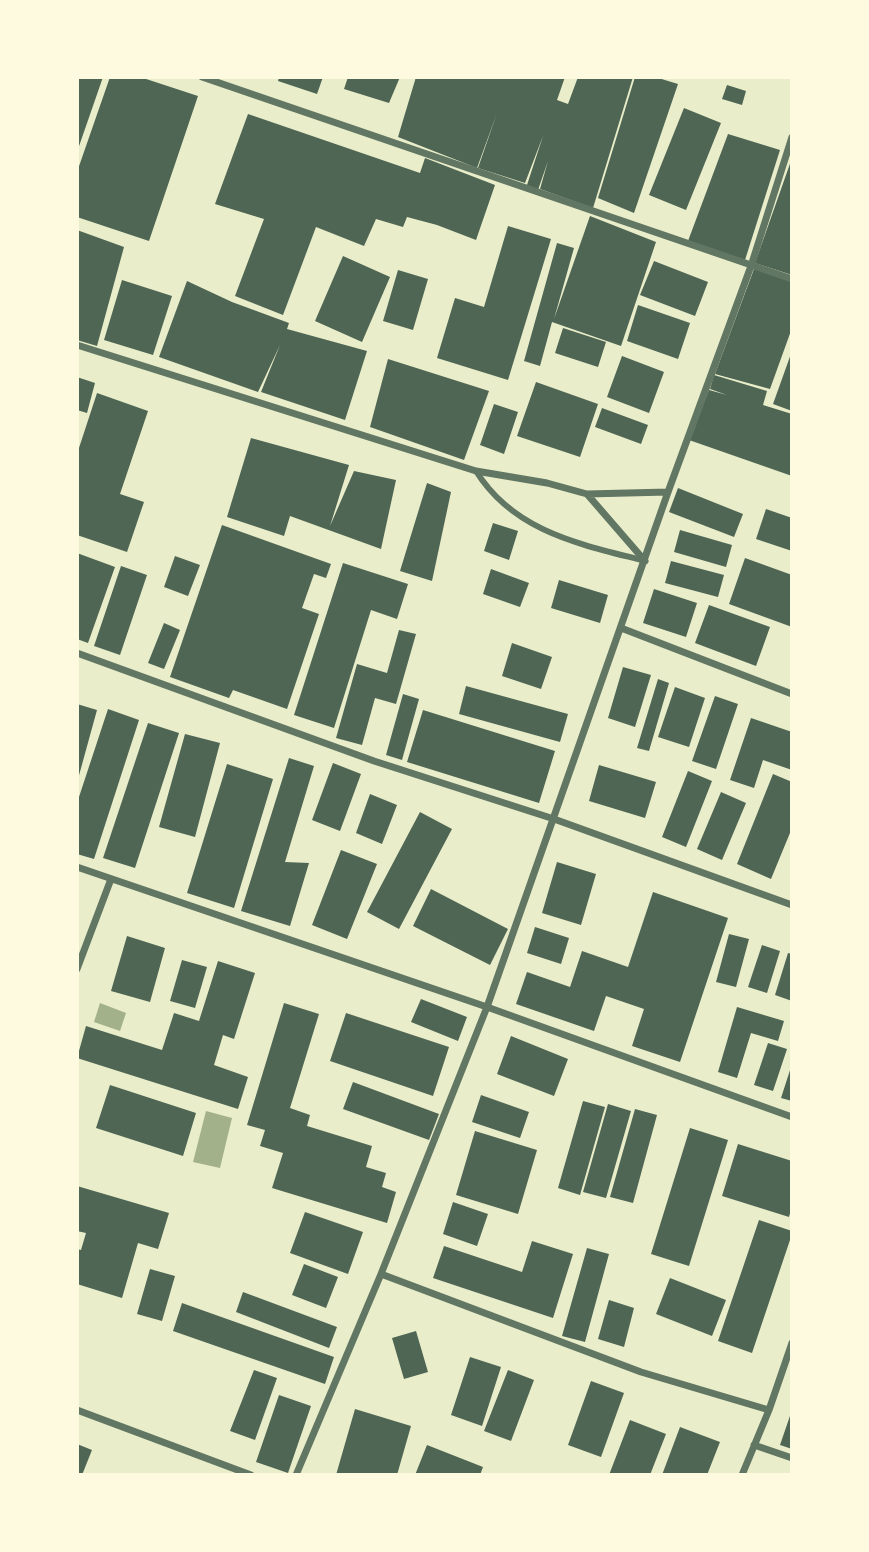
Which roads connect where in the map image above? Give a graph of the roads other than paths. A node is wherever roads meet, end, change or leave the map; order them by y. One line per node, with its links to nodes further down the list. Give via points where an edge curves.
1 (202, 77): 3 (street)
2 (792, 136): 3 (street)
3 (751, 266): 4 (street); 7 (street)
4 (792, 279)
5 (77, 345): 6 (street)
6 (476, 471): 8 (street); 9 (street, via 498,500 530,522 586,545)
7 (668, 492): 8 (street); 9 (street)
8 (587, 494): 9 (street)
9 (645, 561): 10 (street)
10 (621, 628): 12 (street); 13 (street)
11 (77, 653): 13 (street, via 384,765)
12 (792, 694)
13 (554, 819): 16 (street); 18 (street)
14 (77, 867): 15 (street)
15 (111, 879): 17 (street); 18 (street)
16 (792, 905)
17 (77, 969)
18 (487, 1007): 19 (street); 20 (street)
19 (792, 1117)
20 (381, 1274): 23 (street, via 641,1372); 27 (street)
21 (792, 1343): 23 (street)
22 (77, 1410): 26 (street)
23 (769, 1410): 24 (street)
24 (754, 1445): 25 (street); 28 (street)
25 (792, 1458)
26 (251, 1475)
27 (296, 1475)
28 (742, 1475)

